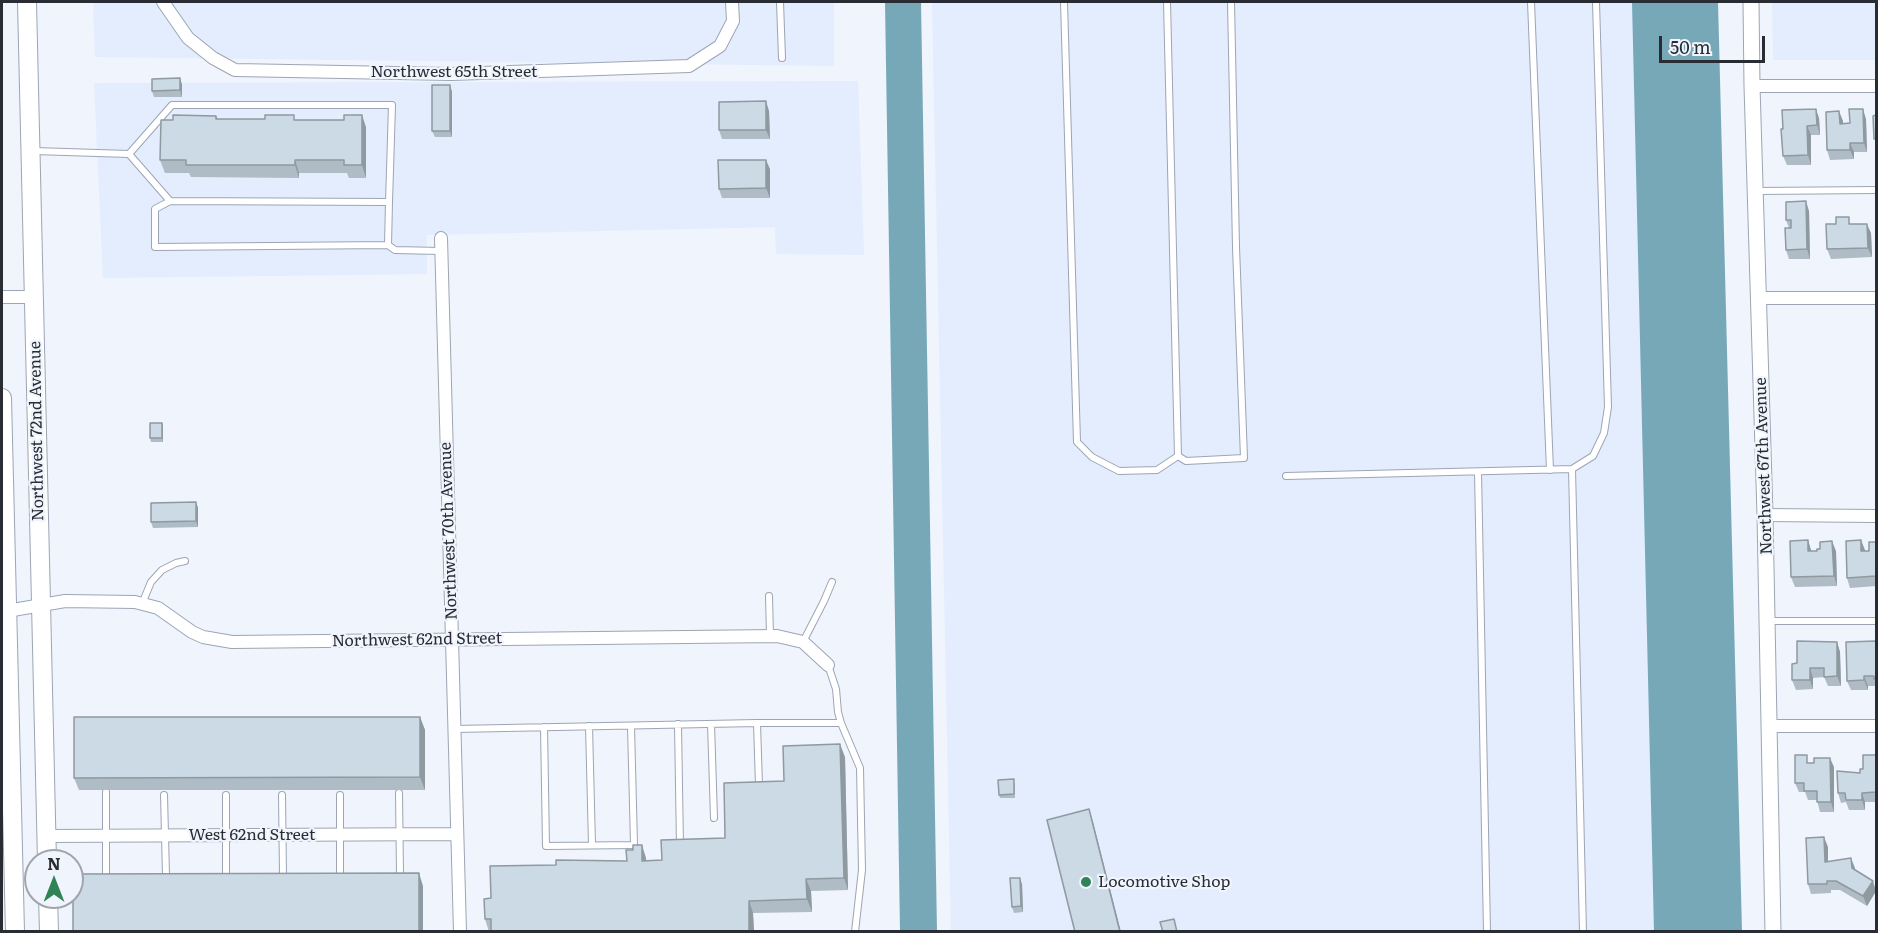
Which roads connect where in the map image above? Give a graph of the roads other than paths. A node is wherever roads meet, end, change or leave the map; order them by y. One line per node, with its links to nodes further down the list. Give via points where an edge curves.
1 (27, 2): 14 (main road, Northwest 72nd Avenue)
2 (163, 2): 3 (street, Northwest 65th Street, via 188,39 236,70 451,74 689,66 720,46 733,21)
3 (732, 2)
4 (780, 2): 11 (lane)
5 (1064, 2): 28 (lane, via 1077,442 1092,458 1119,471 1157,470)
6 (1167, 2): 28 (lane)
7 (1231, 2): 28 (lane, via 1244,458 1186,461)
8 (1531, 2): 30 (lane)
9 (1596, 2): 29 (lane, via 1608,407 1604,433 1593,456)
10 (1751, 2): 12 (street, Northwest 67th Avenue)
11 (782, 58)
12 (1752, 86): 13 (street); 16 (street, Northwest 67th Avenue)
13 (1876, 86)
14 (30, 151): 15 (lane); 24 (main road, Northwest 72nd Avenue)
15 (129, 154): 18 (lane); 19 (lane, via 172,105 392,105)
16 (1755, 190): 17 (lane); 25 (street, Northwest 67th Avenue)
17 (1876, 190)
18 (170, 201): 19 (lane); 21 (lane, via 155,209 155,247)
19 (389, 202): 21 (lane)
20 (441, 238): 22 (street, Northwest 70th Avenue)
21 (388, 245): 22 (lane, via 395,250)
22 (441, 251): 45 (street, Northwest 70th Avenue)
23 (2, 297): 24 (street)
24 (33, 297): 40 (main road, Northwest 72nd Avenue)
25 (1759, 298): 26 (street); 34 (street, Northwest 67th Avenue)
26 (1876, 298)
27 (2, 398): 33 (main road, Northwest 72nd Avenue)
28 (1178, 456)
29 (1572, 469): 30 (lane); 89 (lane)
30 (1550, 470): 31 (lane)
31 (1478, 472): 32 (lane); 88 (lane)
32 (1286, 476)
33 (3, 504): 41 (main road, Northwest 72nd Avenue)
34 (1766, 515): 35 (street); 42 (street, Northwest 67th Avenue)
35 (1876, 516)
36 (185, 561): 39 (lane, via 156,576)
37 (832, 582): 46 (lane)
38 (769, 596): 44 (lane)
39 (142, 604): 40 (street, Northwest 62nd Street, via 65,601); 45 (street, Northwest 62nd Street, via 166,612 203,637 232,642)
40 (41, 606): 41 (street, Northwest 62nd Street); 73 (main road, Northwest 72nd Avenue)
41 (4, 612): 84 (main road, Northwest 72nd Avenue)
42 (1768, 621): 43 (lane); 54 (street, Northwest 67th Avenue)
43 (1876, 621)
44 (770, 636): 45 (street, Northwest 62nd Street); 46 (street, Northwest 62nd Street)
45 (452, 639): 57 (street, Northwest 70th Avenue)
46 (802, 642): 47 (street)
47 (828, 665): 49 (lane)
48 (757, 723): 49 (lane); 51 (lane); 58 (lane)
49 (841, 723): 87 (lane, via 860,768 862,870)
50 (678, 724): 51 (lane); 53 (lane); 76 (lane)
51 (711, 724): 65 (lane)
52 (589, 726): 53 (lane); 56 (lane); 74 (lane)
53 (631, 726): 74 (lane, via 634,845)
54 (1770, 726): 55 (street); 90 (street, Northwest 67th Avenue)
55 (1876, 726)
56 (544, 727): 57 (lane); 74 (lane, via 546,846)
57 (454, 729): 66 (street, Northwest 70th Avenue)
58 (759, 786)
59 (106, 792): 67 (lane)
60 (399, 793): 72 (lane)
61 (164, 795): 68 (lane)
62 (226, 795): 69 (lane)
63 (282, 795): 70 (lane)
64 (340, 795): 71 (lane)
65 (714, 818)
66 (457, 834): 72 (street, West 62nd Street); 86 (street, Northwest 70th Avenue)
67 (106, 835): 68 (street, West 62nd Street); 73 (street, West 62nd Street); 79 (lane)
68 (165, 835): 69 (street, West 62nd Street); 78 (lane)
69 (226, 835): 70 (street, West 62nd Street); 80 (lane)
70 (282, 835): 71 (street, West 62nd Street); 81 (lane)
71 (340, 835): 72 (street, West 62nd Street); 82 (lane)
72 (400, 835): 77 (lane)
73 (46, 836): 75 (main road, Northwest 72nd Avenue)
74 (592, 845)
75 (47, 849)
76 (680, 850)
77 (400, 874)
78 (166, 875)
79 (106, 876)
80 (226, 876)
81 (282, 876)
82 (340, 877)
83 (48, 909): 85 (main road)
84 (15, 932)
85 (49, 932)
86 (460, 932)
87 (855, 932)
88 (1488, 932)
89 (1583, 932)
90 (1773, 932)

